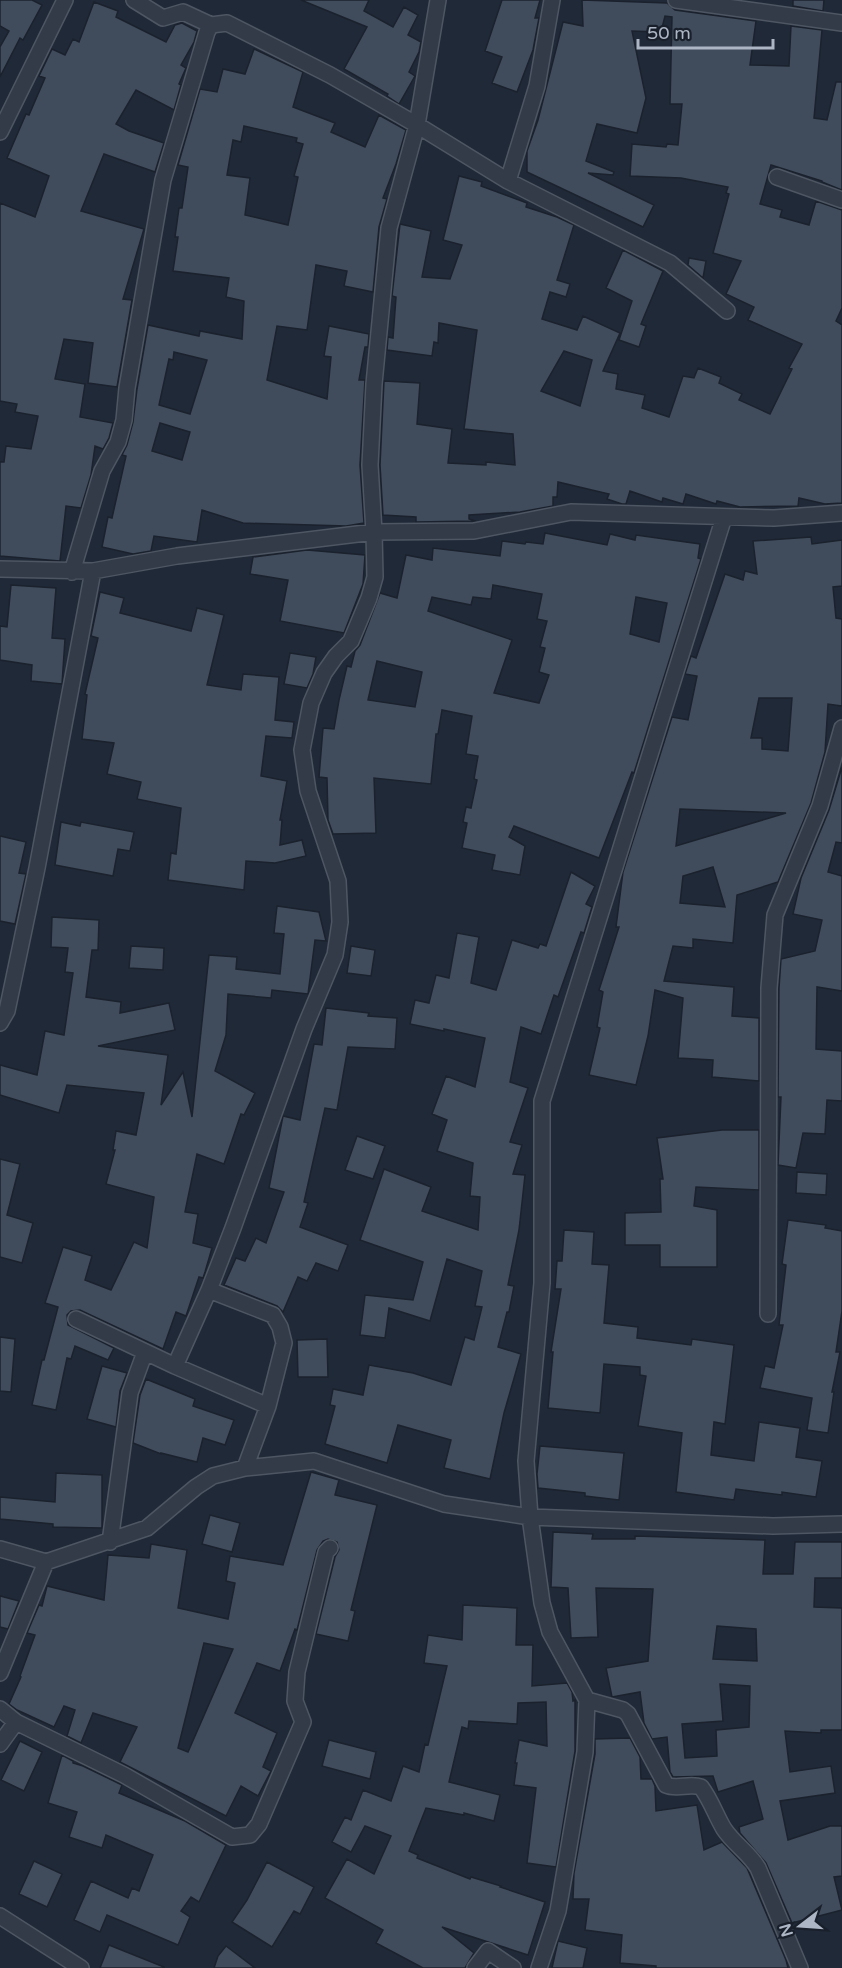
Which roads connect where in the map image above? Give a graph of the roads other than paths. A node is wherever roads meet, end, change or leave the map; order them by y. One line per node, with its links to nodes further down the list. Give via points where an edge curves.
1 (65, 0): 10 (street)
2 (134, 0): 8 (street, via 164,18 183,12)
3 (438, 0): 9 (street)
4 (552, 0): 12 (street, via 537,86)
5 (676, 0): 6 (street)
6 (707, 2): 7 (street)
7 (842, 23)
8 (211, 25): 9 (street, via 227,23); 20 (street, via 163,180 124,420 118,442 102,471)
9 (417, 125): 12 (street); 17 (street, via 389,228 373,395 370,465)
10 (0, 132)
11 (777, 177): 13 (street)
12 (508, 181): 14 (street, via 670,263)
13 (842, 200)
14 (727, 311)
15 (842, 513): 16 (street)
16 (724, 517): 17 (street, via 571,512 474,531); 30 (street, via 542,1101 542,1282 526,1461)
17 (374, 532): 19 (street, via 177,556); 23 (street, via 375,577 369,598 351,641 324,673 311,703 302,750 308,791 338,881 340,922 335,955)
18 (0, 569): 20 (street)
19 (93, 571): 20 (street); 22 (street, via 35,879 7,1011)
20 (72, 572)
21 (842, 728): 24 (street, via 820,806 775,915 769,988)
22 (0, 1023)
23 (209, 1290): 27 (street); 28 (street, via 273,1315 280,1327 284,1343)
24 (768, 1314)
25 (76, 1319): 26 (street)
26 (145, 1352): 27 (street); 32 (street, via 130,1393)
27 (175, 1366): 28 (street)
28 (268, 1406): 29 (street)
29 (245, 1468): 30 (street, via 314,1461 444,1504); 32 (street, via 213,1476 147,1528)
30 (530, 1517): 31 (street, via 772,1526); 37 (street, via 550,1632)
31 (842, 1524)
32 (110, 1542): 35 (street)
33 (330, 1548): 39 (street, via 297,1672 295,1701 303,1722 259,1824 250,1835 232,1837 124,1776)
34 (0, 1549): 35 (street)
35 (46, 1562): 36 (street)
36 (0, 1673)
37 (587, 1700): 45 (street, via 585,1752 558,1911); 46 (street, via 628,1714 666,1785 701,1787 725,1830 758,1868)
38 (0, 1709): 39 (street)
39 (16, 1722): 40 (street)
40 (0, 1744)
41 (0, 1917): 42 (street)
42 (81, 1968)
43 (475, 1968): 44 (street, via 488,1951)
44 (513, 1968)
45 (539, 1968)
46 (800, 1968)

